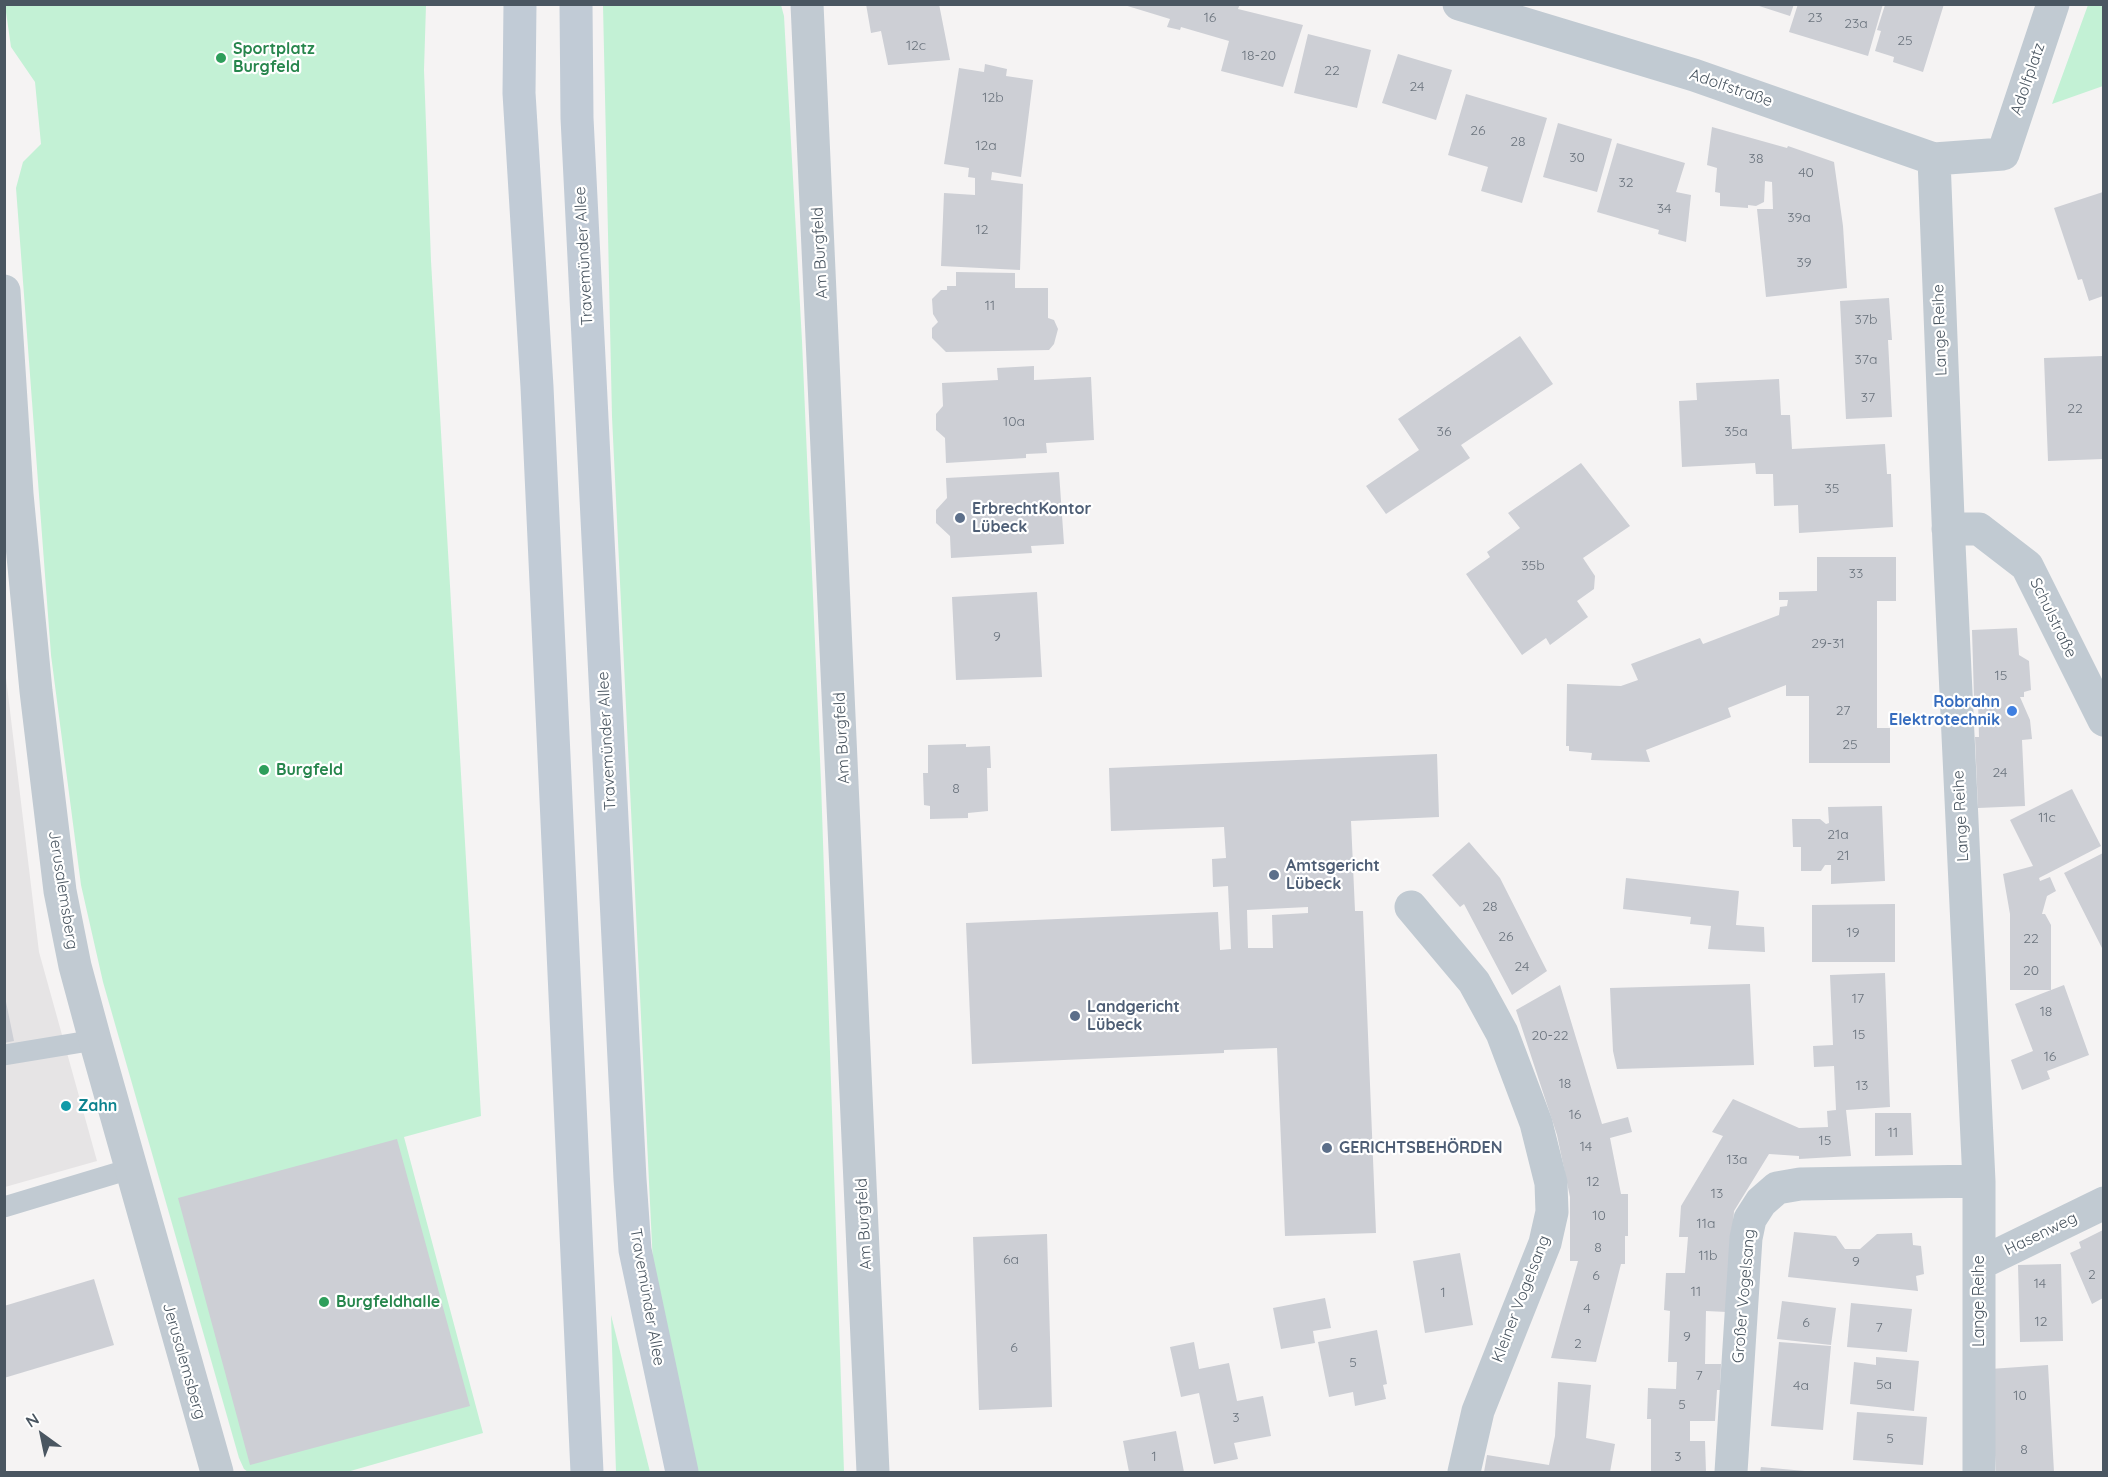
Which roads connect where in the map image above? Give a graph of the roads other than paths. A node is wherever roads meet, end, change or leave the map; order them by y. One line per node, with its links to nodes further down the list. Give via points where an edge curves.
1 (520, 4): 20 (main road, via 519,93 539,423)
2 (576, 4): 21 (main road, Travemünder Allee, via 577,118 635,1250)
3 (807, 4): 22 (street, Am Burgfeld)
4 (1459, 4): 7 (street, Adolfstraße, via 1694,75)
5 (2053, 4): 6 (street, Adolfplatz)
6 (2002, 154): 7 (street, Adolfstraße)
7 (1934, 159): 9 (street, Lange Reihe)
8 (4, 291): 12 (street, Jerusalemsberg, via 17,494 60,891)
9 (1948, 529): 10 (street, Schulstraße, via 1978,529 2027,566); 15 (street, Lange Reihe)
10 (2103, 720)
11 (1411, 907): 23 (street, Kleiner Vogelsang, via 1474,982 1502,1033 1536,1123 1551,1183 1552,1212 1545,1244 1478,1411)
12 (95, 1040): 13 (lane); 14 (street, Jerusalemsberg)
13 (4, 1055)
14 (130, 1169): 17 (lane); 19 (street, Jerusalemsberg)
15 (1979, 1181): 18 (street, Lange Reihe); 24 (street, Großer Vogelsang, via 1800,1184 1777,1188 1761,1202 1750,1219 1746,1238)
16 (2103, 1203): 18 (street, Hasenweg)
17 (4, 1207)
18 (1979, 1264): 25 (street, Lange Reihe)
19 (217, 1473)
20 (587, 1473)
21 (682, 1473)
22 (873, 1473)
23 (1464, 1473)
24 (1731, 1473)
25 (1978, 1473)

